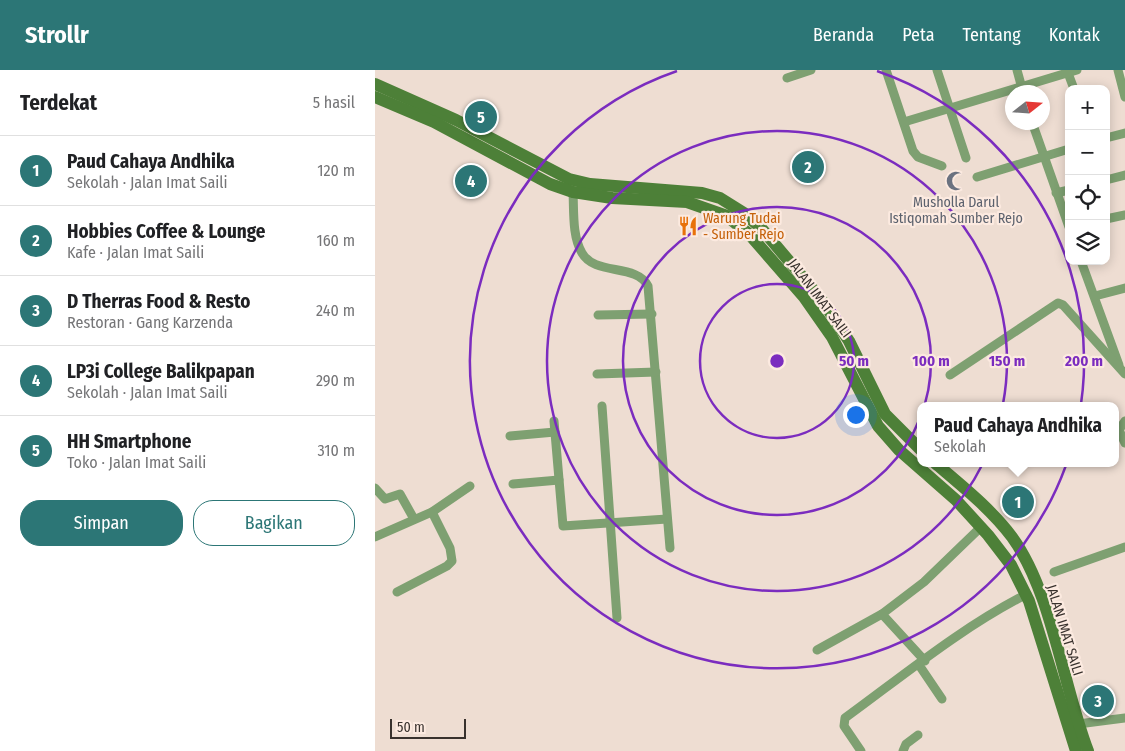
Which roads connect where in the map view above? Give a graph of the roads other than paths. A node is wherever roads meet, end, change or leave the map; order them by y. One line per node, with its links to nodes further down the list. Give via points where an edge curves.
1 (811, 70): 7 (street)
2 (886, 70): 16 (street)
3 (937, 70): 15 (street)
4 (1017, 70): 9 (street)
5 (1118, 70): 14 (street)
6 (1073, 71): 10 (street); 11 (street)
7 (787, 78)
8 (375, 84): 43 (main road, JALAN IMAT SAILI, via 449,116 569,179 589,184 702,192 733,205 762,229 839,324)
9 (1021, 85)
10 (1033, 85)
11 (1074, 85)
12 (1005, 94): 15 (street)
13 (375, 97): 28 (main road, JALAN IMAT SAILI, via 434,122 550,184)
14 (1125, 98)
15 (949, 109): 16 (street); 22 (street)
16 (904, 122): 23 (street, via 915,154)
17 (1035, 130): 21 (street)
18 (1125, 133): 19 (street)
19 (1110, 137)
20 (1065, 150): 21 (street)
21 (1044, 156): 25 (street); 29 (street)
22 (966, 158)
23 (942, 166)
24 (1125, 175): 26 (street)
25 (977, 177)
26 (1110, 179)
27 (1065, 191): 29 (street)
28 (573, 192): 37 (street, via 577,240 583,255 592,262 645,280 651,296); 43 (main road, JALAN IMAT SAILI, via 611,198 687,202 727,216 750,235 804,297)
29 (1057, 193): 32 (street)
30 (1125, 215): 31 (street)
31 (1110, 219)
32 (1067, 220)
33 (1083, 265): 35 (street)
34 (1125, 288): 35 (street)
35 (1095, 296): 39 (street)
36 (598, 314): 37 (street)
37 (652, 314): 41 (street)
38 (1125, 348): 39 (street)
39 (1115, 351): 40 (street)
40 (1122, 371): 44 (street, via 1058,303)
41 (656, 372): 42 (street); 61 (street)
42 (597, 374)
43 (859, 375): 51 (main road, JALAN IMAT SAILI, via 885,414); 52 (main road, JALAN IMAT SAILI, via 870,413 887,438)
44 (950, 375)
45 (602, 406): 62 (street)
46 (554, 421): 48 (street)
47 (1125, 421): 50 (street, via 1119,430)
48 (555, 432): 49 (street); 55 (street)
49 (510, 436)
50 (1125, 443)
51 (917, 446)
52 (917, 465)
53 (919, 467): 63 (main road, JALAN IMAT SAILI)
54 (940, 467): 76 (main road, JALAN IMAT SAILI, via 986,508 1012,537 1021,553 1055,639)
55 (559, 480): 56 (street); 62 (street, via 563,526)
56 (513, 484)
57 (470, 486): 59 (street)
58 (375, 488): 60 (street, via 385,499 400,494)
59 (432, 512): 60 (street); 68 (street, via 452,553 452,561)
60 (414, 519): 64 (street)
61 (667, 519): 62 (street); 66 (street)
62 (610, 523): 71 (street)
63 (981, 527): 69 (main road, JALAN IMAT SAILI, via 1011,565); 70 (street, via 923,582)
64 (375, 537)
65 (1125, 547): 67 (street)
66 (670, 548)
67 (1054, 572)
68 (397, 592)
69 (1027, 594): 73 (street, via 983,619); 80 (main road, JALAN IMAT SAILI)
70 (881, 614): 72 (street); 73 (street)
71 (617, 618)
72 (817, 650)
73 (922, 663): 74 (street); 78 (street, via 845,718 844,726)
74 (942, 699)
75 (1125, 718): 76 (street)
76 (1078, 724): 81 (main road, JALAN IMAT SAILI)
77 (918, 735): 79 (street, via 906,744)
78 (861, 751)
79 (903, 751)
80 (1075, 751)
81 (1088, 751)

